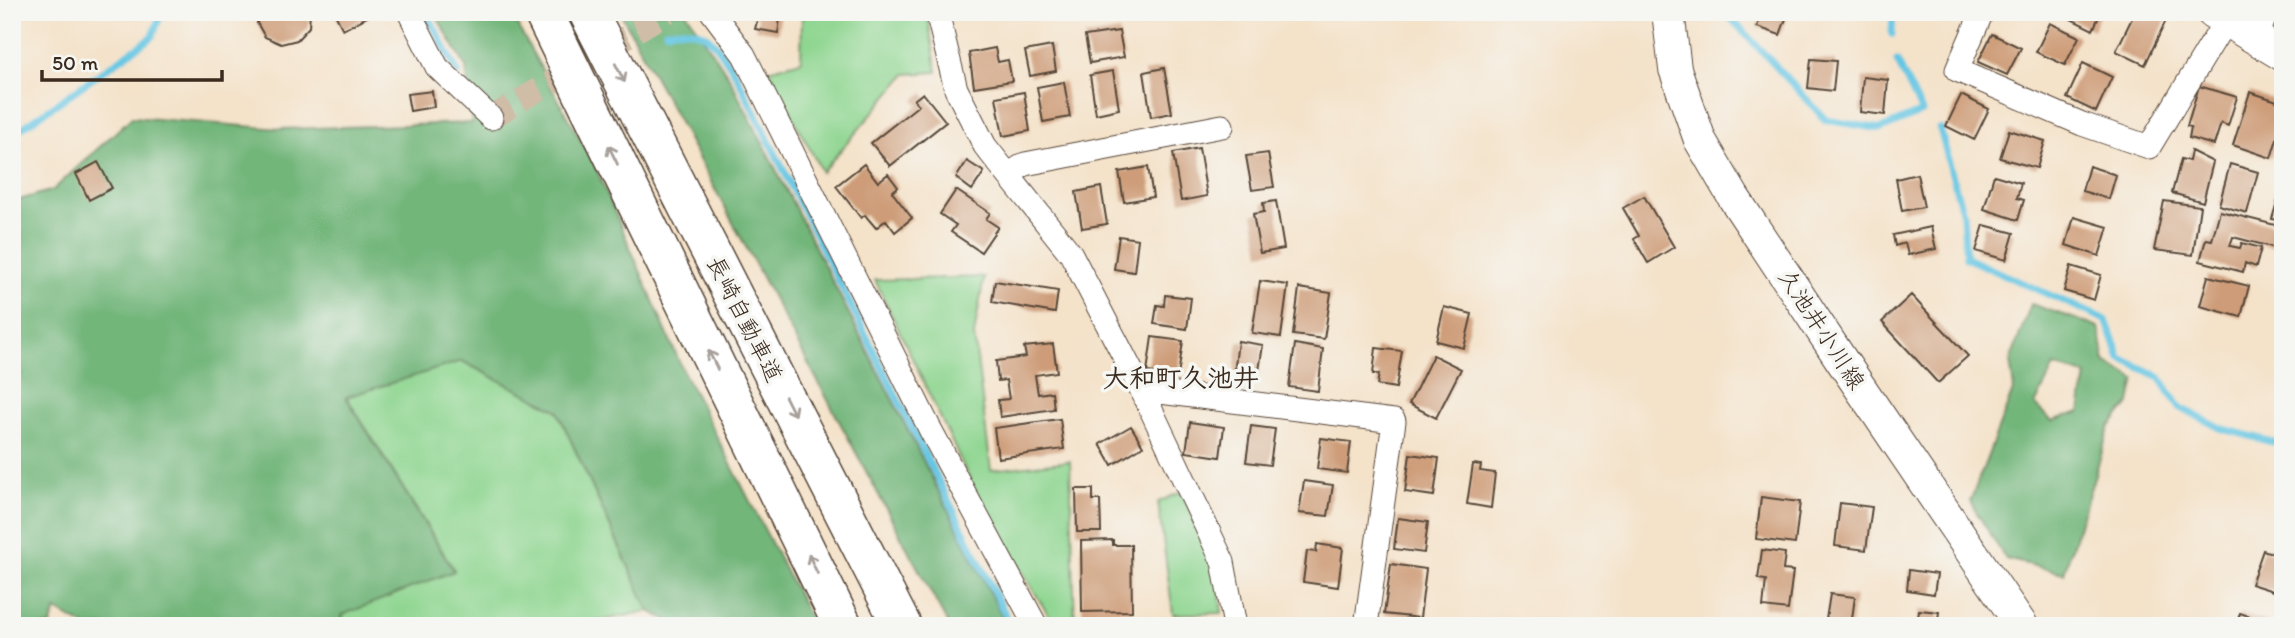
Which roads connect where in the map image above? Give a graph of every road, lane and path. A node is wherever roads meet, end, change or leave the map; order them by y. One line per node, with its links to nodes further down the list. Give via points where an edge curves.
1 (409, 12): 11 (street, via 437,67)
2 (543, 12): 16 (highway, 長崎自動車道, one-way to 2)
3 (588, 12): 15 (highway, 長崎自動車道, one-way to 15)
4 (712, 12): 19 (street, via 744,55 930,429)
5 (937, 12): 13 (street, via 956,89 985,146)
6 (1668, 12): 22 (street, 久池井小川線, via 1675,69 1700,140 1842,362)
7 (1982, 12): 8 (street, via 1957,70 2082,124 2149,147)
8 (2219, 16): 9 (street)
9 (2263, 22): 10 (street)
10 (2283, 55)
11 (491, 118)
12 (1222, 126): 13 (street, via 1025,164)
13 (1008, 175): 14 (street, via 1071,254)
14 (1144, 395): 20 (street, via 1223,562); 21 (street, via 1160,392 1394,421)
15 (883, 590): 17 (highway, 長崎自動車道); 18 (highway)
16 (842, 626)
17 (902, 626)
18 (908, 626)
19 (1036, 626)
20 (1235, 626)
21 (1366, 626)
22 (2022, 626)

